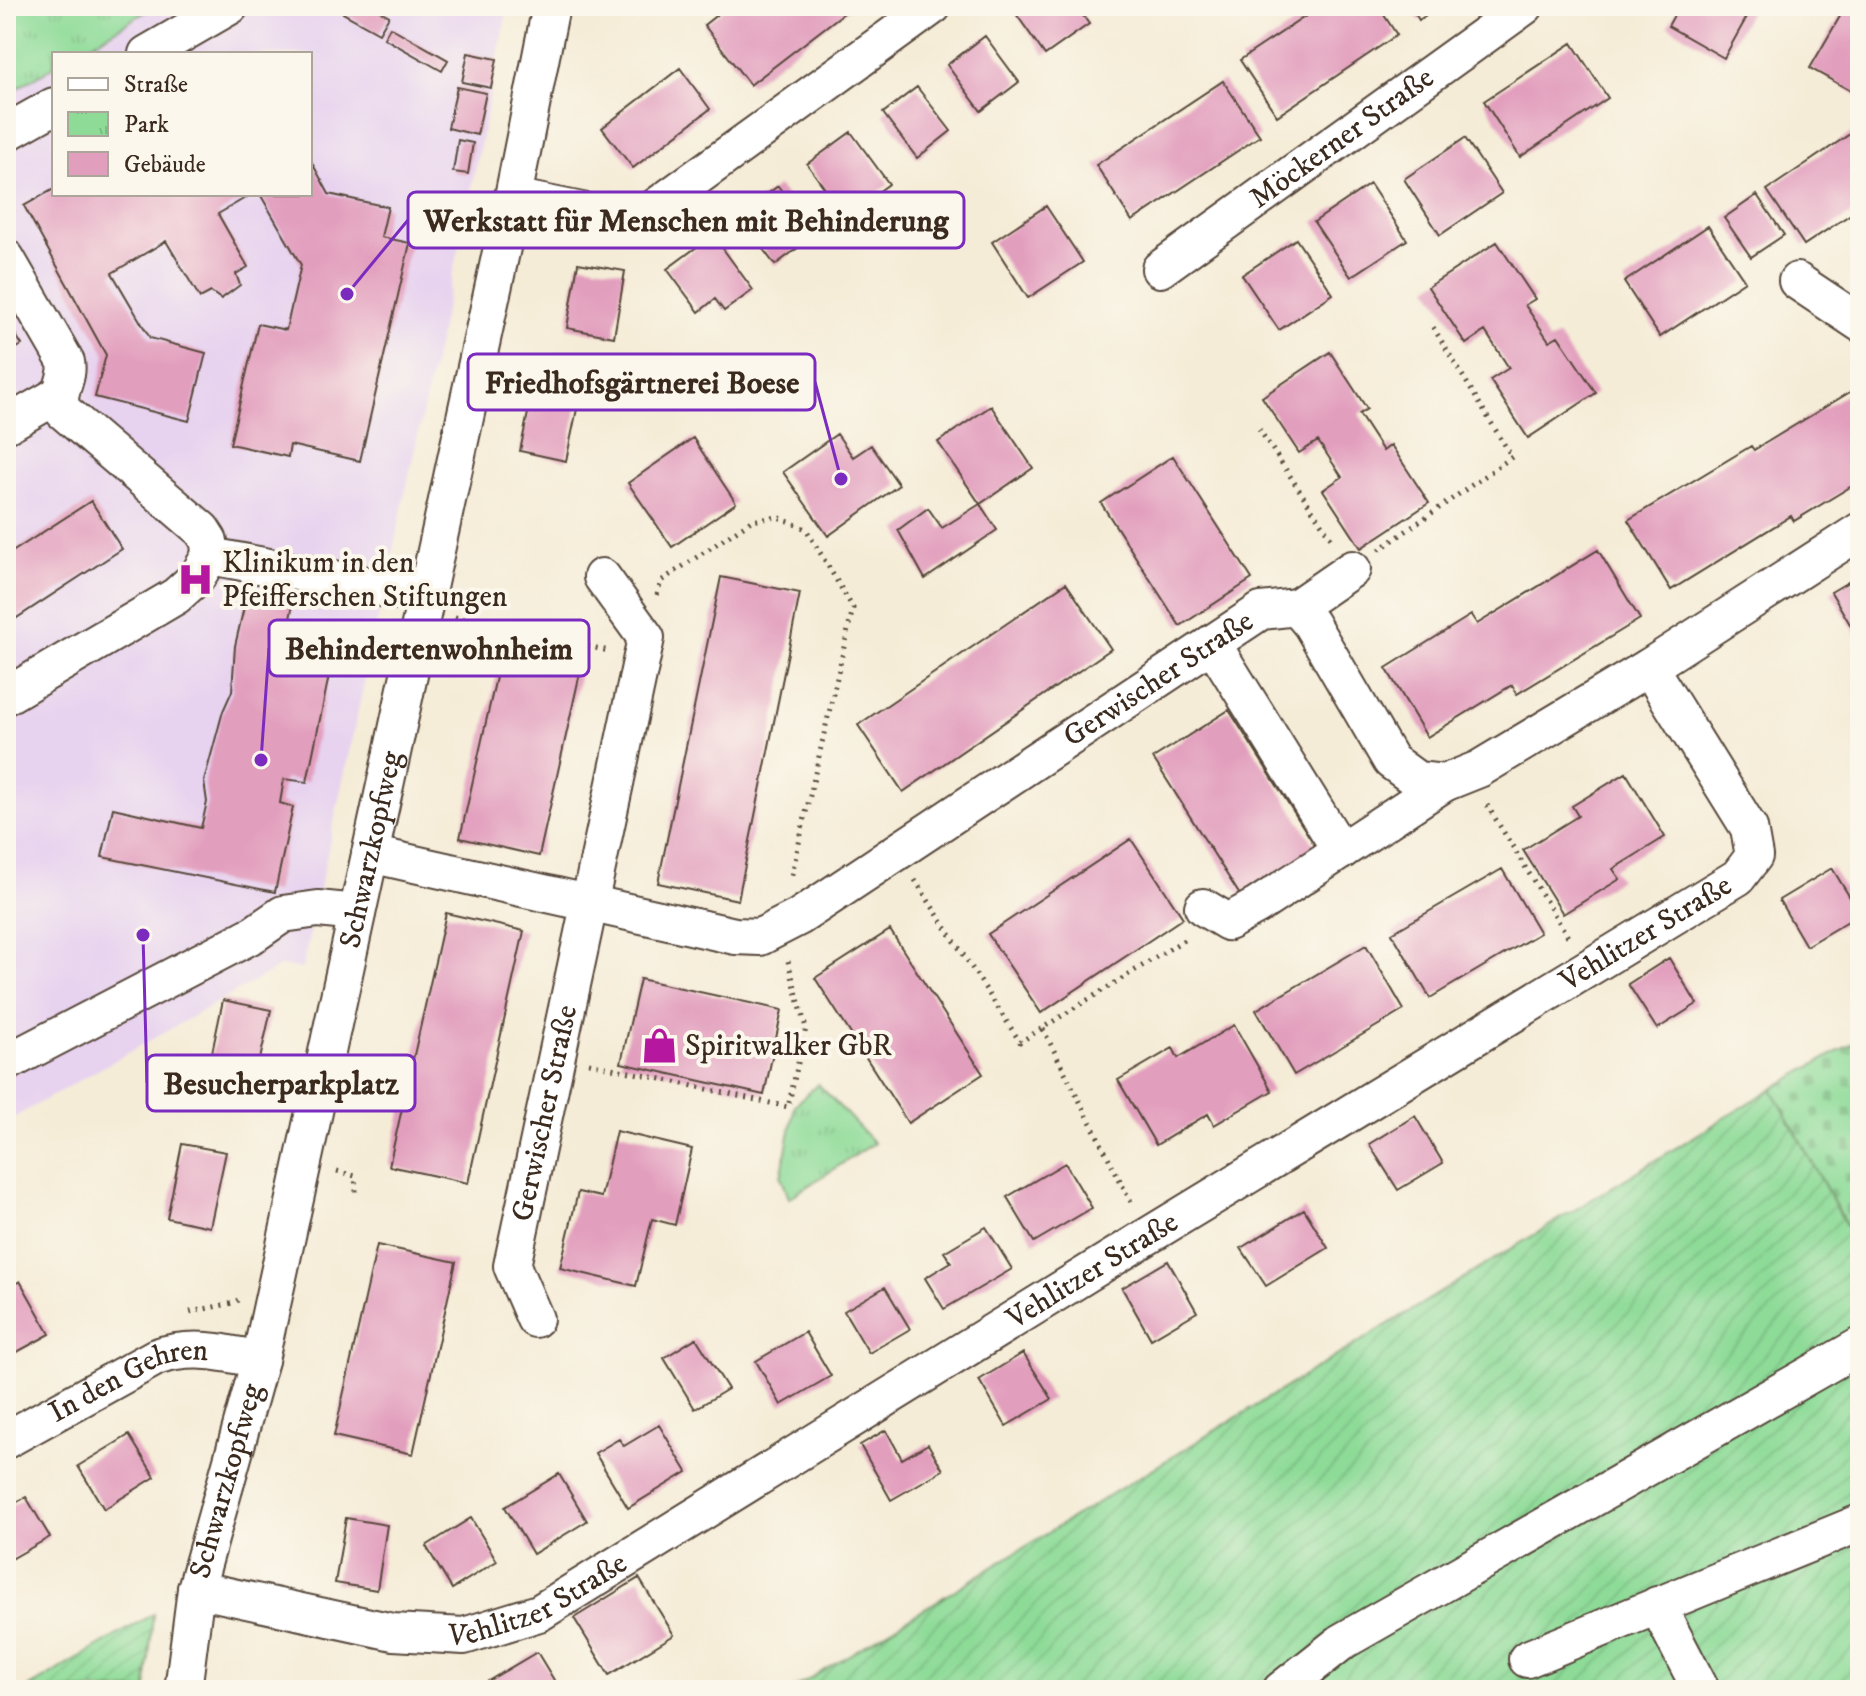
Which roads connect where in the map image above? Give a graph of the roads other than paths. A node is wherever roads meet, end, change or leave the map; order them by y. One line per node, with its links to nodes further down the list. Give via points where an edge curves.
1 (230, 6): 5 (street)
2 (551, 6): 8 (street, Schwarzkopfweg)
3 (933, 6): 8 (street, via 646,214 621,219)
4 (1525, 6): 10 (street, Möckerner Straße)
5 (150, 52)
6 (52, 107): 7 (street)
7 (6, 133)
8 (513, 197): 19 (street, Schwarzkopfweg)
9 (6, 258): 13 (street, via 66,362)
10 (1160, 269)
11 (1797, 281): 12 (street)
12 (1860, 323)
13 (60, 394): 14 (street); 16 (street, via 63,411 202,530)
14 (6, 425)
15 (1860, 531): 22 (street)
16 (210, 556): 19 (street); 23 (street, via 176,596)
17 (1352, 569): 20 (street)
18 (602, 577): 27 (street, Gerwischer Straße, via 644,648)
19 (424, 602): 26 (street, Schwarzkopfweg)
20 (1297, 607): 21 (street, Gerwischer Straße, via 1261,611); 24 (street, via 1391,761 1417,780)
21 (1212, 643): 25 (street); 27 (street, Gerwischer Straße, via 897,853 760,937)
22 (1649, 667): 24 (street, via 1479,769); 36 (street, Vehlitzer Straße, via 1749,828 1754,856 1738,877 539,1613 464,1636 393,1632)
23 (6, 696)
24 (1444, 783): 25 (street)
25 (1341, 851): 29 (street, via 1228,922)
26 (370, 854): 27 (street, Gerwischer Straße); 28 (street, Schwarzkopfweg)
27 (590, 905): 31 (street, Gerwischer Straße, via 512,1266)
28 (357, 913): 30 (street, via 318,909 283,914); 33 (street, Schwarzkopfweg)
29 (1197, 922)
30 (6, 1063)
31 (535, 1319)
32 (1860, 1346): 40 (street, via 1343,1641)
33 (260, 1360): 34 (street, In den Gehren, via 214,1350 170,1352); 36 (street, Schwarzkopfweg)
34 (6, 1440)
35 (1860, 1523): 37 (street)
36 (196, 1589): 39 (street, Schwarzkopfweg)
37 (1657, 1605): 38 (street); 41 (street)
38 (1527, 1659)
39 (183, 1690)
40 (1281, 1690)
41 (1701, 1690)

